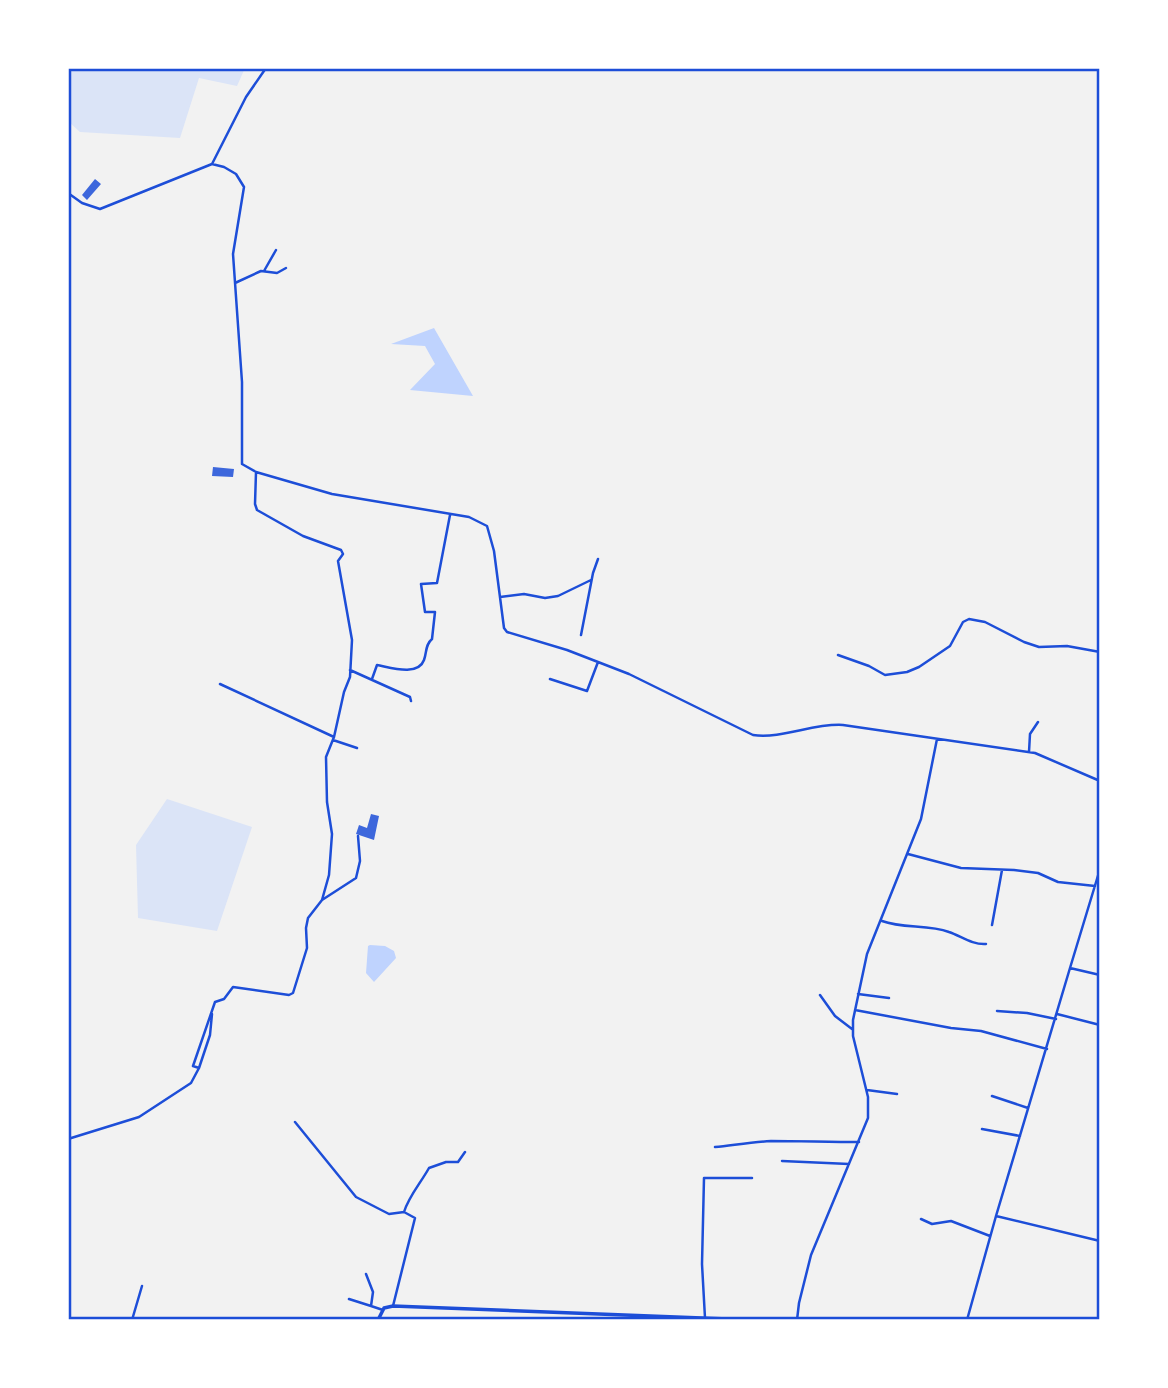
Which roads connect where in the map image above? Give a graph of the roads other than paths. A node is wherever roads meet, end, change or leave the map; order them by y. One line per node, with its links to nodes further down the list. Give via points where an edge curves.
1 (267, 68): 2 (street, via 246,96)
2 (212, 164): 3 (street, via 100,209 82,204); 7 (street, via 236,174 244,187 233,254)
3 (68, 193)
4 (275, 250): 6 (street)
5 (286, 268): 6 (street, via 277,273)
6 (264, 271): 7 (street)
7 (235, 283): 8 (street, via 242,382 241,458)
8 (256, 472): 9 (street, via 332,494); 17 (street, via 257,510 343,554 338,561 352,640)
9 (450, 514): 12 (street, via 487,526); 18 (street, via 438,583 421,584 425,612 435,612 424,662 409,670 377,665)
10 (598, 559): 11 (street)
11 (591, 580): 12 (street, via 558,596); 13 (street)
12 (500, 597): 16 (street, via 507,632)
13 (581, 635)
14 (1100, 652): 15 (street, via 1040,647 969,619 950,646 907,671 885,675)
15 (838, 655)
16 (598, 662): 19 (street, via 587,691); 24 (street, via 753,735 833,724)
17 (350, 670): 18 (street); 23 (street)
18 (372, 679): 21 (street)
19 (550, 679)
20 (220, 684): 23 (street)
21 (411, 701)
22 (1038, 722): 26 (street, via 1030,734)
23 (334, 738): 25 (street); 33 (street, via 326,765 332,844)
24 (937, 738): 26 (street); 29 (street, via 926,803)
25 (357, 748)
26 (1029, 752): 27 (street)
27 (1100, 781)
28 (358, 836): 33 (street, via 356,878)
29 (908, 854): 31 (street, via 961,869); 34 (street)
30 (1100, 869): 32 (street)
31 (1002, 870): 32 (street); 35 (street)
32 (1095, 886): 37 (street)
33 (321, 900): 42 (street, via 308,918 307,948 293,993 233,987)
34 (881, 921): 36 (street, via 940,930); 39 (street)
35 (992, 926)
36 (986, 944)
37 (1070, 968): 38 (street); 45 (street)
38 (1100, 975)
39 (858, 994): 41 (street); 43 (street)
40 (820, 995): 48 (street)
41 (889, 998)
42 (213, 1009): 50 (street); 50 (street, via 193,1066)
43 (855, 1010): 48 (street); 49 (street, via 981,1031)
44 (997, 1011): 46 (street)
45 (1057, 1014): 46 (street); 47 (street)
46 (1056, 1019): 49 (street)
47 (1100, 1025)
48 (852, 1029): 51 (street)
49 (1047, 1049): 54 (street)
50 (199, 1068): 58 (street, via 191,1083 139,1117)
51 (867, 1090): 52 (street); 59 (street, via 869,1113)
52 (897, 1094)
53 (992, 1096): 54 (street)
54 (1028, 1108): 57 (street)
55 (295, 1122): 65 (street, via 356,1197 389,1214)
56 (982, 1129): 57 (street)
57 (1020, 1136): 66 (street)
58 (68, 1142)
59 (859, 1142): 60 (street, via 770,1141); 63 (street)
60 (715, 1147)
61 (466, 1152): 65 (street, via 458,1163 429,1168)
62 (782, 1161): 63 (street)
63 (849, 1164): 81 (street, via 811,1255)
64 (752, 1178): 77 (street, via 704,1178)
65 (404, 1213): 74 (street, via 415,1219)
66 (996, 1216): 68 (street); 69 (street)
67 (921, 1219): 68 (street, via 932,1224 951,1221)
68 (990, 1236): 82 (street)
69 (1100, 1241)
70 (366, 1274): 73 (street, via 373,1292)
71 (142, 1286): 78 (street)
72 (349, 1299): 73 (street)
73 (371, 1306): 75 (street)
74 (393, 1306): 75 (street); 76 (street)
75 (383, 1310): 79 (street)
76 (696, 1318): 77 (street)
77 (705, 1318): 80 (street)
78 (132, 1320)
79 (378, 1320)
80 (754, 1320)
81 (797, 1320)
82 (967, 1320)

